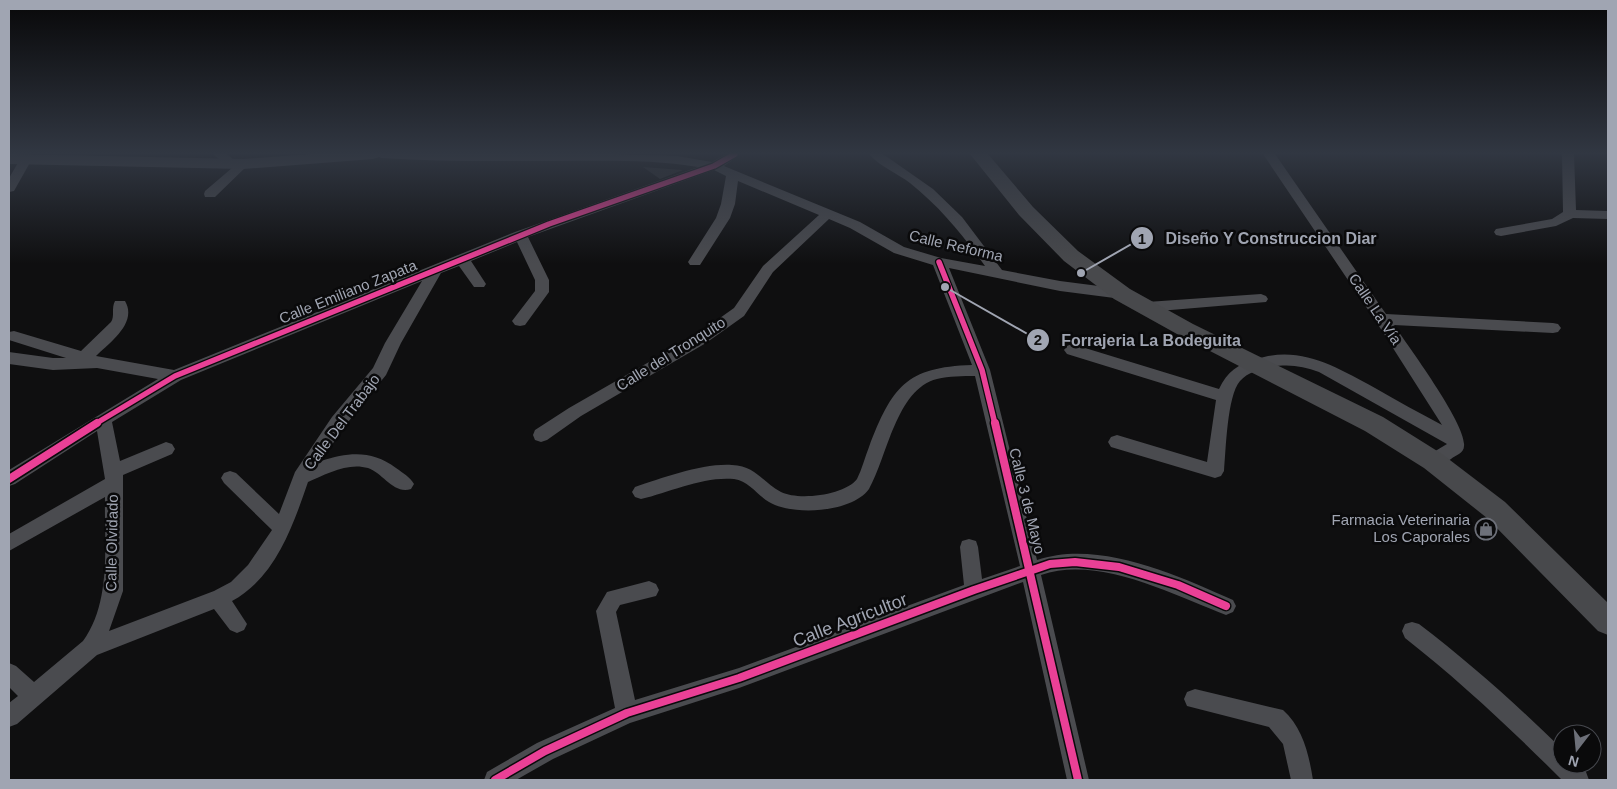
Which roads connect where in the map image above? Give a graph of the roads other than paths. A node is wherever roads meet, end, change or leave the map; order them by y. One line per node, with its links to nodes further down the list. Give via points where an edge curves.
1 (213, 191): 9 (street)
2 (644, 191): 14 (street, Calle Emiliano Zapata)
3 (730, 191): 16 (street, via 723,218)
4 (774, 191): 10 (street, Calle Reforma)
5 (929, 191): 19 (street, via 971,235)
6 (1009, 191): 21 (main road, via 1071,256)
7 (1294, 191): 25 (street, Calle La Vía)
8 (1569, 191): 11 (street)
9 (210, 194)
10 (827, 214): 17 (street, Calle Reforma, via 855,225 899,250); 37 (street, Calle del Tronquito, via 768,269 739,312 701,339)
11 (1570, 214): 12 (street); 13 (street, via 1556,222)
12 (1608, 215)
13 (1501, 232)
14 (520, 235): 15 (street, Calle Emiliano Zapata); 26 (street, via 543,287)
15 (462, 259): 18 (street, Calle Emiliano Zapata); 20 (street)
16 (695, 262)
17 (940, 262): 19 (street, Calle Reforma); 33 (street, Calle 3 de Mayo)
18 (436, 270): 34 (street, Calle Emiliano Zapata); 44 (street, Calle Del Trabajo, via 380,371 338,422)
19 (996, 272): 21 (street, Calle Reforma, via 1060,286)
20 (479, 284)
21 (1122, 294): 24 (main road)
22 (1261, 299): 24 (street)
23 (120, 305): 31 (street, via 121,319)
24 (1147, 308): 32 (main road)
25 (1382, 319): 27 (street); 38 (street, Calle La Vía, via 1446,417)
26 (520, 321)
27 (1553, 328)
28 (14, 336): 31 (street)
29 (1072, 350): 35 (street)
30 (9, 358): 31 (street, via 53,364)
31 (91, 360): 34 (street)
32 (1256, 364): 35 (street, via 1232,380); 38 (street, via 1280,358 1307,360); 41 (main road, via 1374,424)
33 (982, 370): 47 (street, via 946,371 930,374 918,381 890,416 867,479 855,494 845,498 785,501 774,497 747,474 724,471); 51 (street, Calle 3 de Mayo)
34 (175, 376): 36 (street, Calle Emiliano Zapata)
35 (1224, 397): 39 (street, via 1215,471)
36 (103, 419): 42 (street, Calle Emiliano Zapata); 43 (street, Calle Olvidado)
37 (540, 435)
38 (1456, 441): 41 (street, via 1456,447)
39 (1117, 442)
40 (166, 449): 43 (street)
41 (1433, 462): 56 (main road, via 1496,510)
42 (10, 477)
43 (113, 477): 49 (street); 59 (street, Calle Olvidado, via 113,591 97,638)
44 (301, 477): 46 (street, via 346,460 362,461 373,462); 48 (street, Calle Del Trabajo)
45 (230, 478): 48 (street)
46 (405, 484)
47 (641, 492)
48 (283, 529): 54 (street, Calle Del Trabajo, via 256,571 238,588)
49 (9, 543)
50 (969, 546): 53 (street)
51 (1030, 570): 53 (street, Calle Agricultor); 55 (street, Calle Agricultor, via 1075,562 1120,567 1178,585); 66 (street, Calle 3 de Mayo)
52 (648, 590): 63 (street, via 614,598 606,611)
53 (974, 590): 63 (street, Calle Agricultor, via 739,678)
54 (221, 597): 57 (street, via 223,606); 59 (street, Calle Del Trabajo)
55 (1226, 606)
56 (1605, 615)
57 (237, 624)
58 (1412, 632): 68 (street, via 1483,688)
59 (90, 648): 61 (street, Calle Olvidado)
60 (9, 673): 61 (street)
61 (33, 696): 64 (street, Calle Olvidado)
62 (1195, 699): 67 (street, via 1275,718 1285,725 1295,746)
63 (628, 713): 65 (street, Calle Agricultor, via 545,752)
64 (9, 717)
65 (495, 780)
66 (1078, 780)
67 (1302, 780)
68 (1578, 780)

